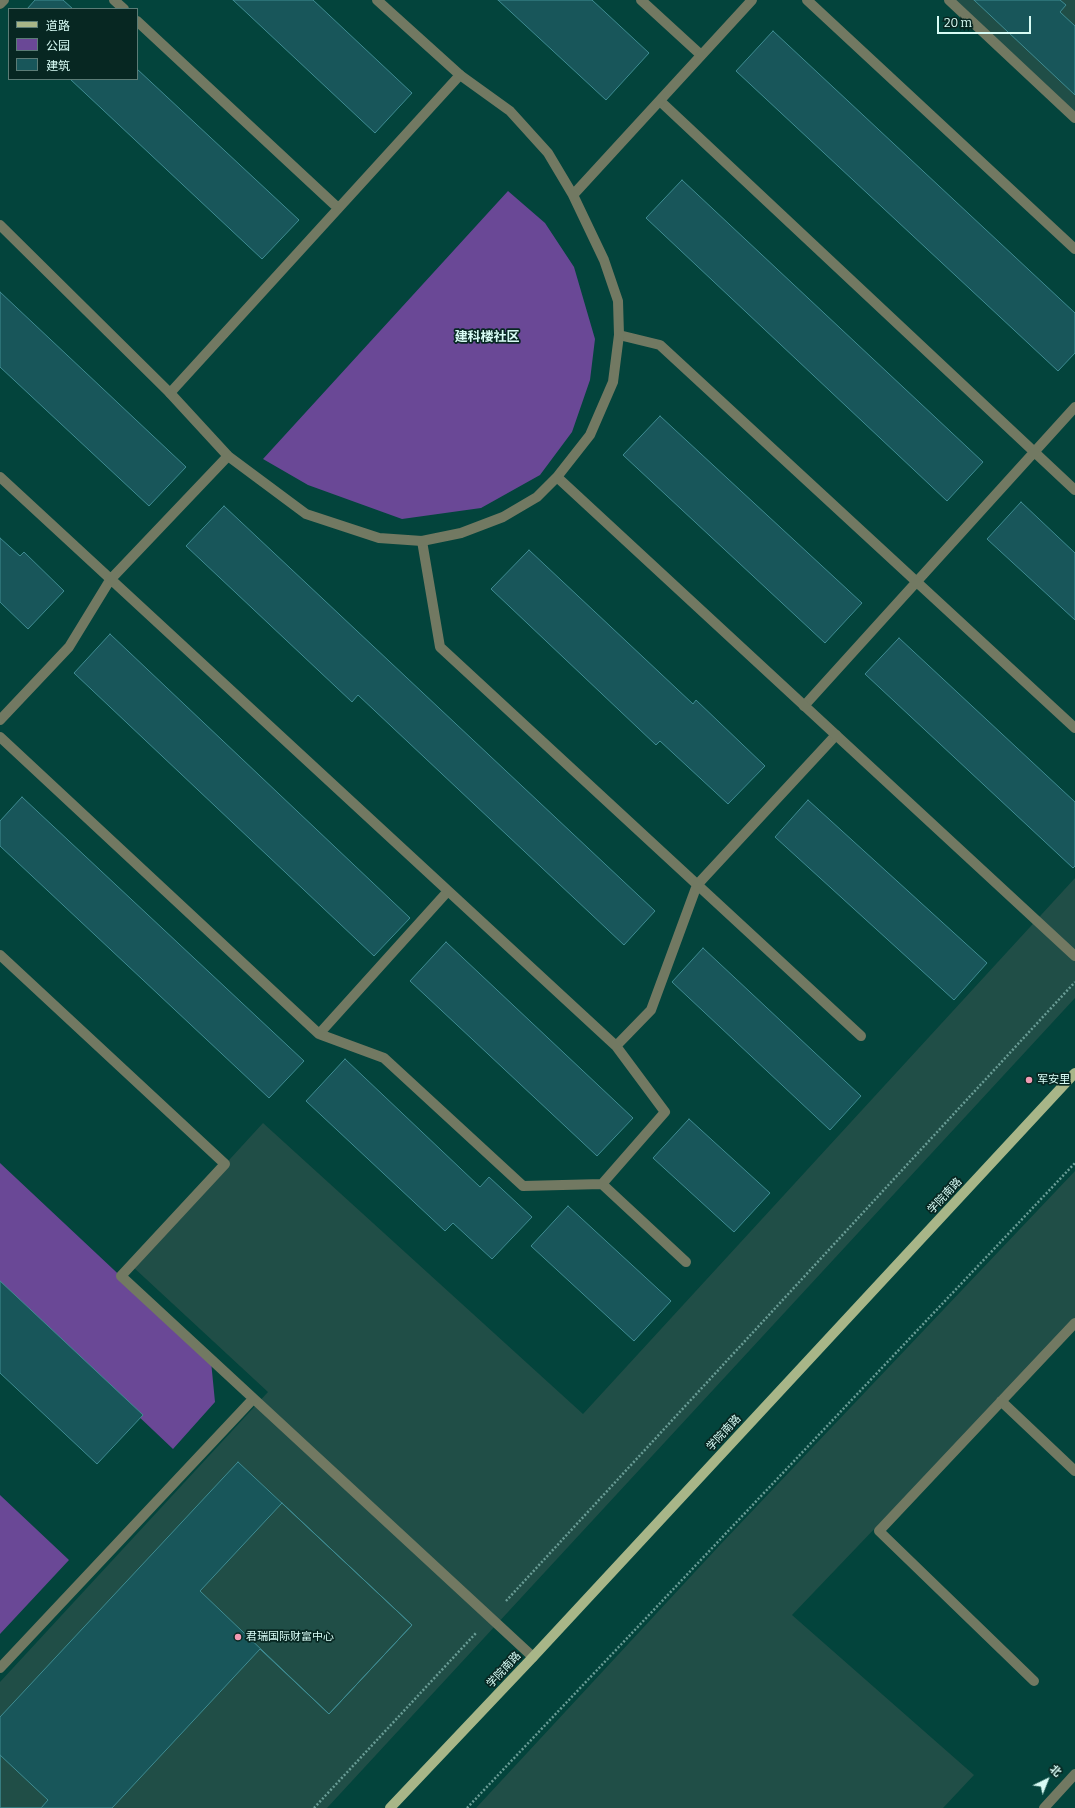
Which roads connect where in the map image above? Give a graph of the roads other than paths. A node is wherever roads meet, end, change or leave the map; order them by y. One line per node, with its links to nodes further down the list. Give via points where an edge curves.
1 (4, 0): 8 (street)
2 (114, 0): 9 (street)
3 (377, 0): 12 (street)
4 (641, 0): 11 (street)
5 (752, 0): 11 (street)
6 (807, 0): 18 (street)
7 (949, 0): 14 (street)
8 (0, 4)
9 (123, 8)
10 (138, 22): 16 (street)
11 (701, 55): 13 (street)
12 (460, 75): 15 (street, via 510,111 548,153); 16 (street)
13 (660, 101): 15 (street); 22 (street)
14 (1075, 118)
15 (573, 195): 19 (street, via 604,260 618,301)
16 (338, 208): 20 (street)
17 (0, 225): 20 (street)
18 (1075, 249)
19 (619, 334): 25 (street, via 613,382 590,435); 29 (street, via 660,345)
20 (170, 393): 23 (street)
21 (1075, 408): 22 (street)
22 (1035, 452): 26 (street); 29 (street)
23 (228, 456): 27 (street, via 306,514 379,538); 28 (street)
24 (0, 477): 28 (street)
25 (557, 478): 27 (street, via 537,497 503,517 461,533); 30 (street)
26 (1075, 490)
27 (422, 541): 35 (street, via 440,646)
28 (110, 580): 31 (street, via 69,647); 36 (street)
29 (917, 582): 30 (street); 32 (street)
30 (804, 706): 33 (street)
31 (0, 720)
32 (1075, 728)
33 (836, 735): 35 (street); 38 (street)
34 (0, 737): 39 (street)
35 (697, 885): 40 (street); 41 (street, via 651,1010)
36 (448, 891): 39 (street); 41 (street)
37 (0, 955): 46 (street, via 225,1164 121,1276)
38 (1075, 956)
39 (319, 1034): 43 (street, via 384,1058 523,1186)
40 (861, 1036)
41 (616, 1046): 43 (street, via 665,1112)
42 (1075, 1073): 49 (main road, 学院南路)
43 (602, 1184): 44 (street)
44 (686, 1262)
45 (1075, 1323): 47 (street)
46 (253, 1399): 49 (street); 50 (street)
47 (1001, 1401): 48 (street); 51 (street, via 879,1531)
48 (1075, 1471)
49 (533, 1657): 53 (main road, 学院南路)
50 (0, 1668)
51 (1034, 1681)
52 (1075, 1774): 54 (street)
53 (390, 1808)
54 (1044, 1808)

